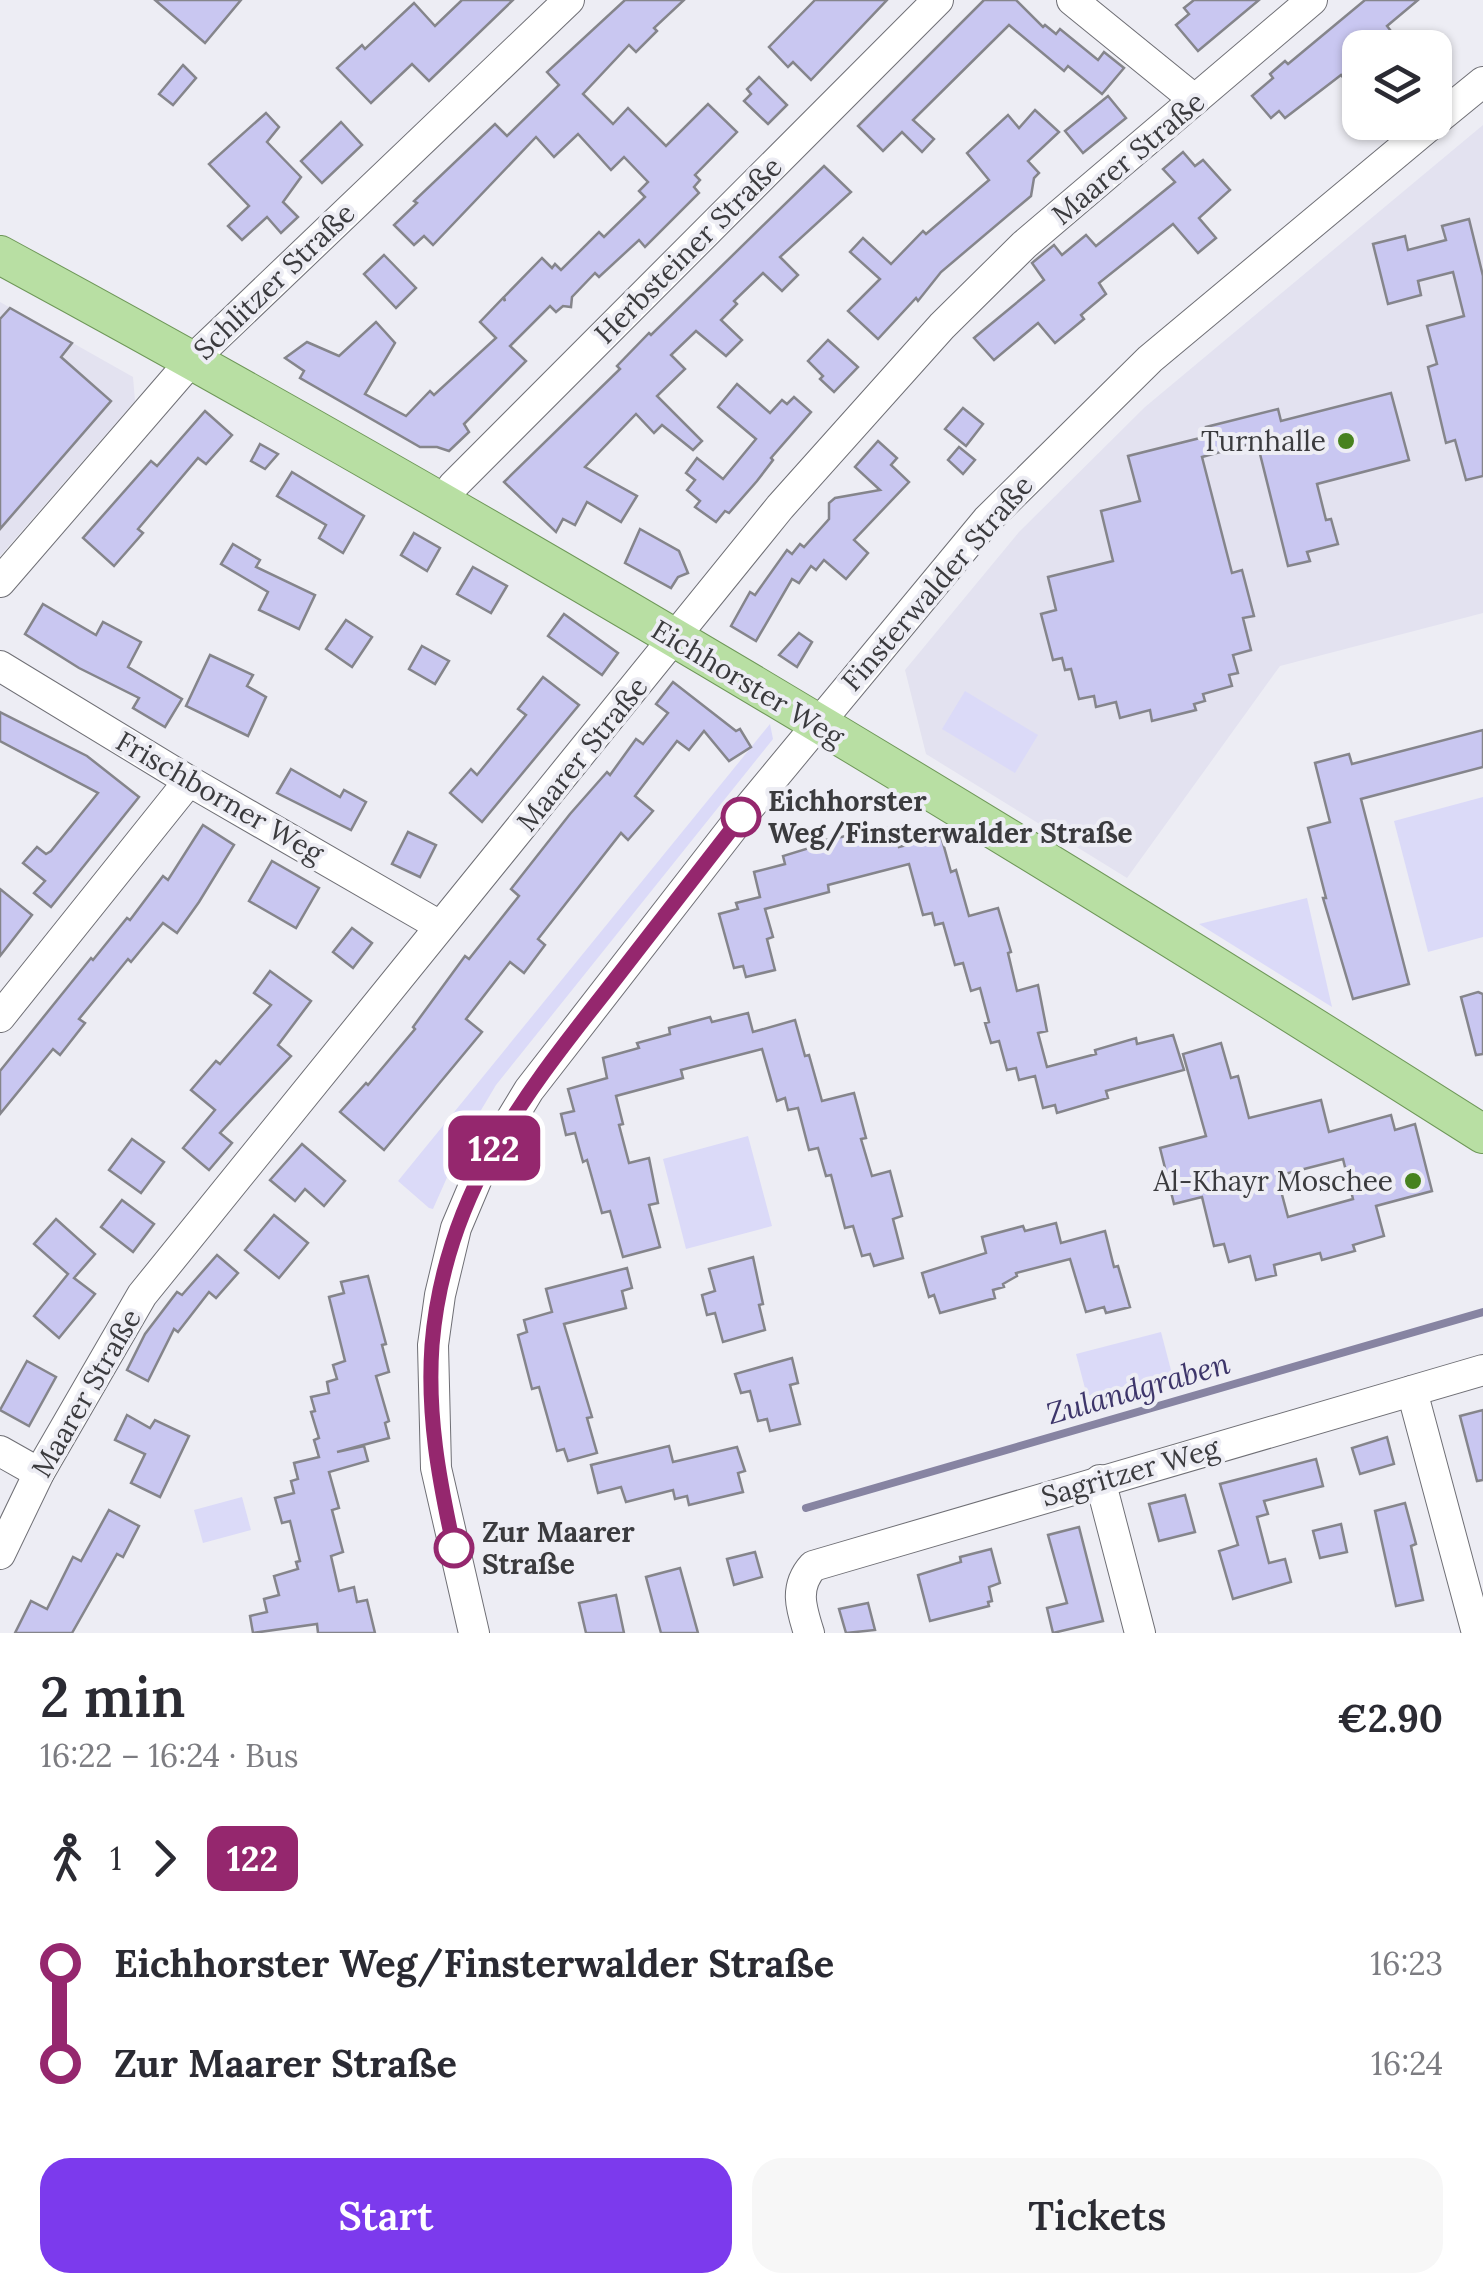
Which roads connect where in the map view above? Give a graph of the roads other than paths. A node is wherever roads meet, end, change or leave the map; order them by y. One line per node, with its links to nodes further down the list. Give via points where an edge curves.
1 (570, 0): 10 (street, Schlitzer Straße)
2 (938, 0): 11 (street, Herbsteiner Straße)
3 (1072, 0): 6 (street)
4 (1312, 0): 6 (street, Maarer Straße)
5 (1483, 82): 7 (street, Finsterwalder Straße)
6 (1196, 100): 13 (street, Maarer Straße, via 1024,246 942,326 780,507)
7 (1452, 107)
8 (1412, 140): 15 (street, Finsterwalder Straße, via 1150,359 1064,440 986,520)
9 (0, 255): 10 (main road, Eichhorster Weg)
10 (191, 361): 11 (main road, Eichhorster Weg); 12 (street, Schlitzer Straße)
11 (442, 503): 13 (main road, Eichhorster Weg)
12 (0, 582)
13 (676, 638): 15 (main road, Eichhorster Weg); 17 (street, Maarer Straße)
14 (0, 666): 16 (street, Frischborner Weg)
15 (819, 724): 19 (main road, Eichhorster Weg); 26 (street, Finsterwalder Straße, via 529,1090 481,1169 456,1228 432,1345 433,1435)
16 (190, 781): 17 (street, Frischborner Weg); 18 (street)
17 (440, 926): 23 (street, Maarer Straße, via 142,1295)
18 (0, 1017)
19 (1483, 1134)
20 (1483, 1370): 21 (street, Sagritzer Weg)
21 (1412, 1391): 24 (street, Sagritzer Weg); 29 (street)
22 (0, 1451): 23 (street)
23 (40, 1473): 25 (street, Maarer Straße)
24 (1100, 1480): 27 (street, Sagritzer Weg, via 812,1566 799,1600); 28 (street)
25 (0, 1554)
26 (474, 1633)
27 (808, 1633)
28 (1140, 1633)
29 (1477, 1633)

